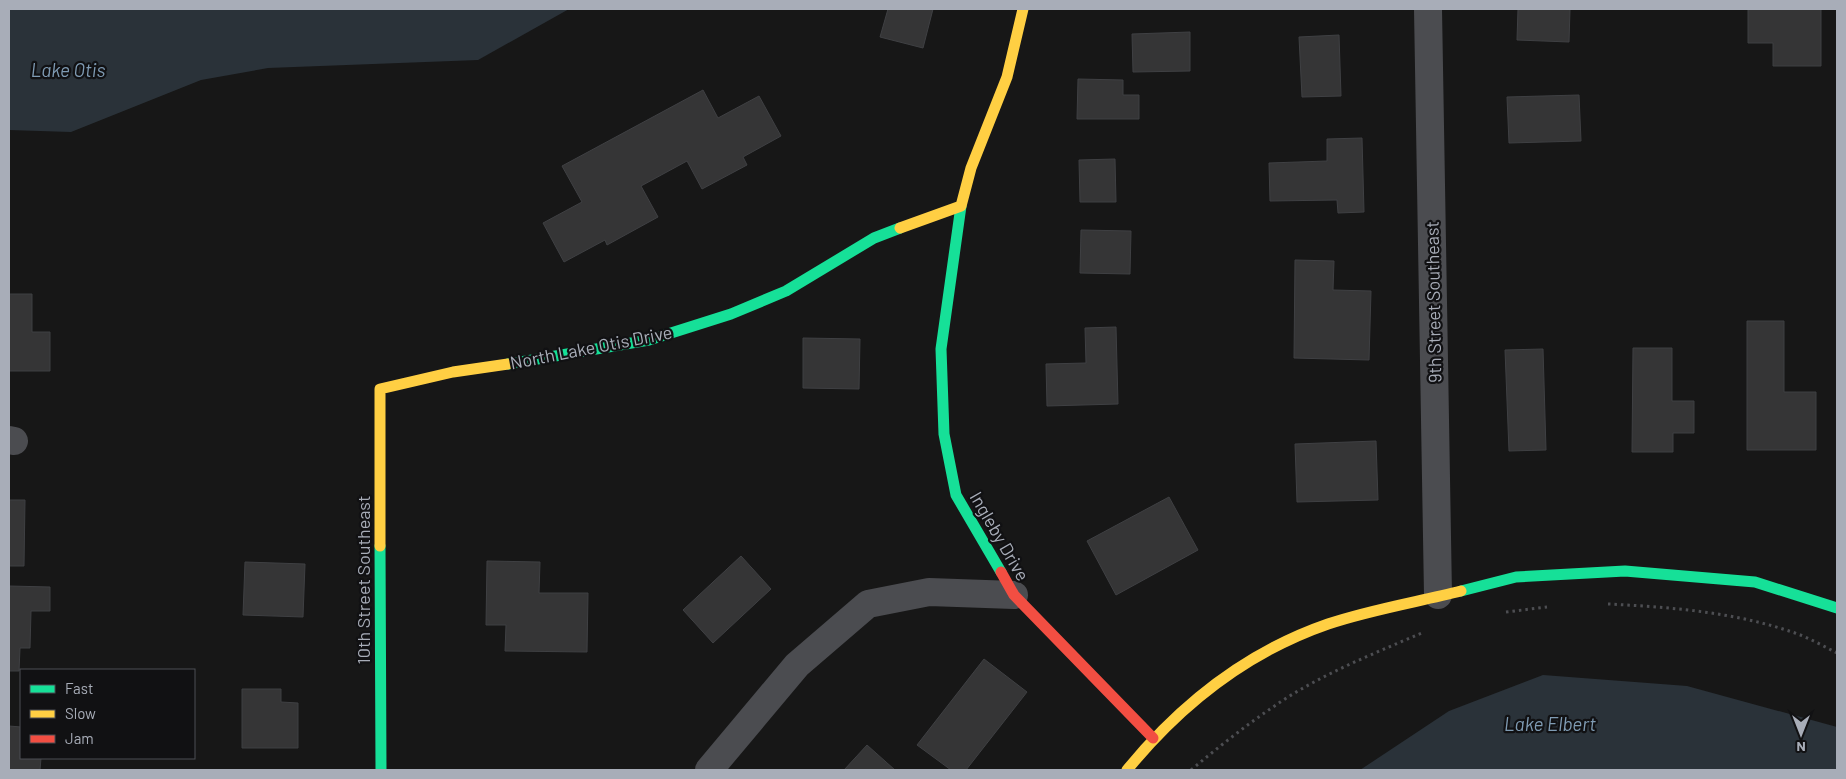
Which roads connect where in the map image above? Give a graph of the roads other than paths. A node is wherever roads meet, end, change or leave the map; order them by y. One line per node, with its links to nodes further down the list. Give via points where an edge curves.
1 (1023, 9): 3 (street, via 1007,77 971,168)
2 (1428, 9): 6 (street, 9th Street Southeast)
3 (961, 206): 4 (street, North Lake Otis Drive, via 874,238 786,290 731,314 649,340 453,372); 5 (street, Ingleby Drive, via 942,350 944,434 956,496)
4 (380, 389): 9 (street, 10th Street Southeast)
5 (1014, 595): 8 (street, Ingleby Drive); 10 (street, via 929,592 868,604 797,665)
6 (1438, 595): 7 (street, via 1516,577 1625,570 1755,582); 8 (street, via 1328,624 1258,654 1206,691)
7 (1837, 608)
8 (1153, 738): 11 (street)
9 (381, 770)
10 (709, 770)
11 (1127, 770)

